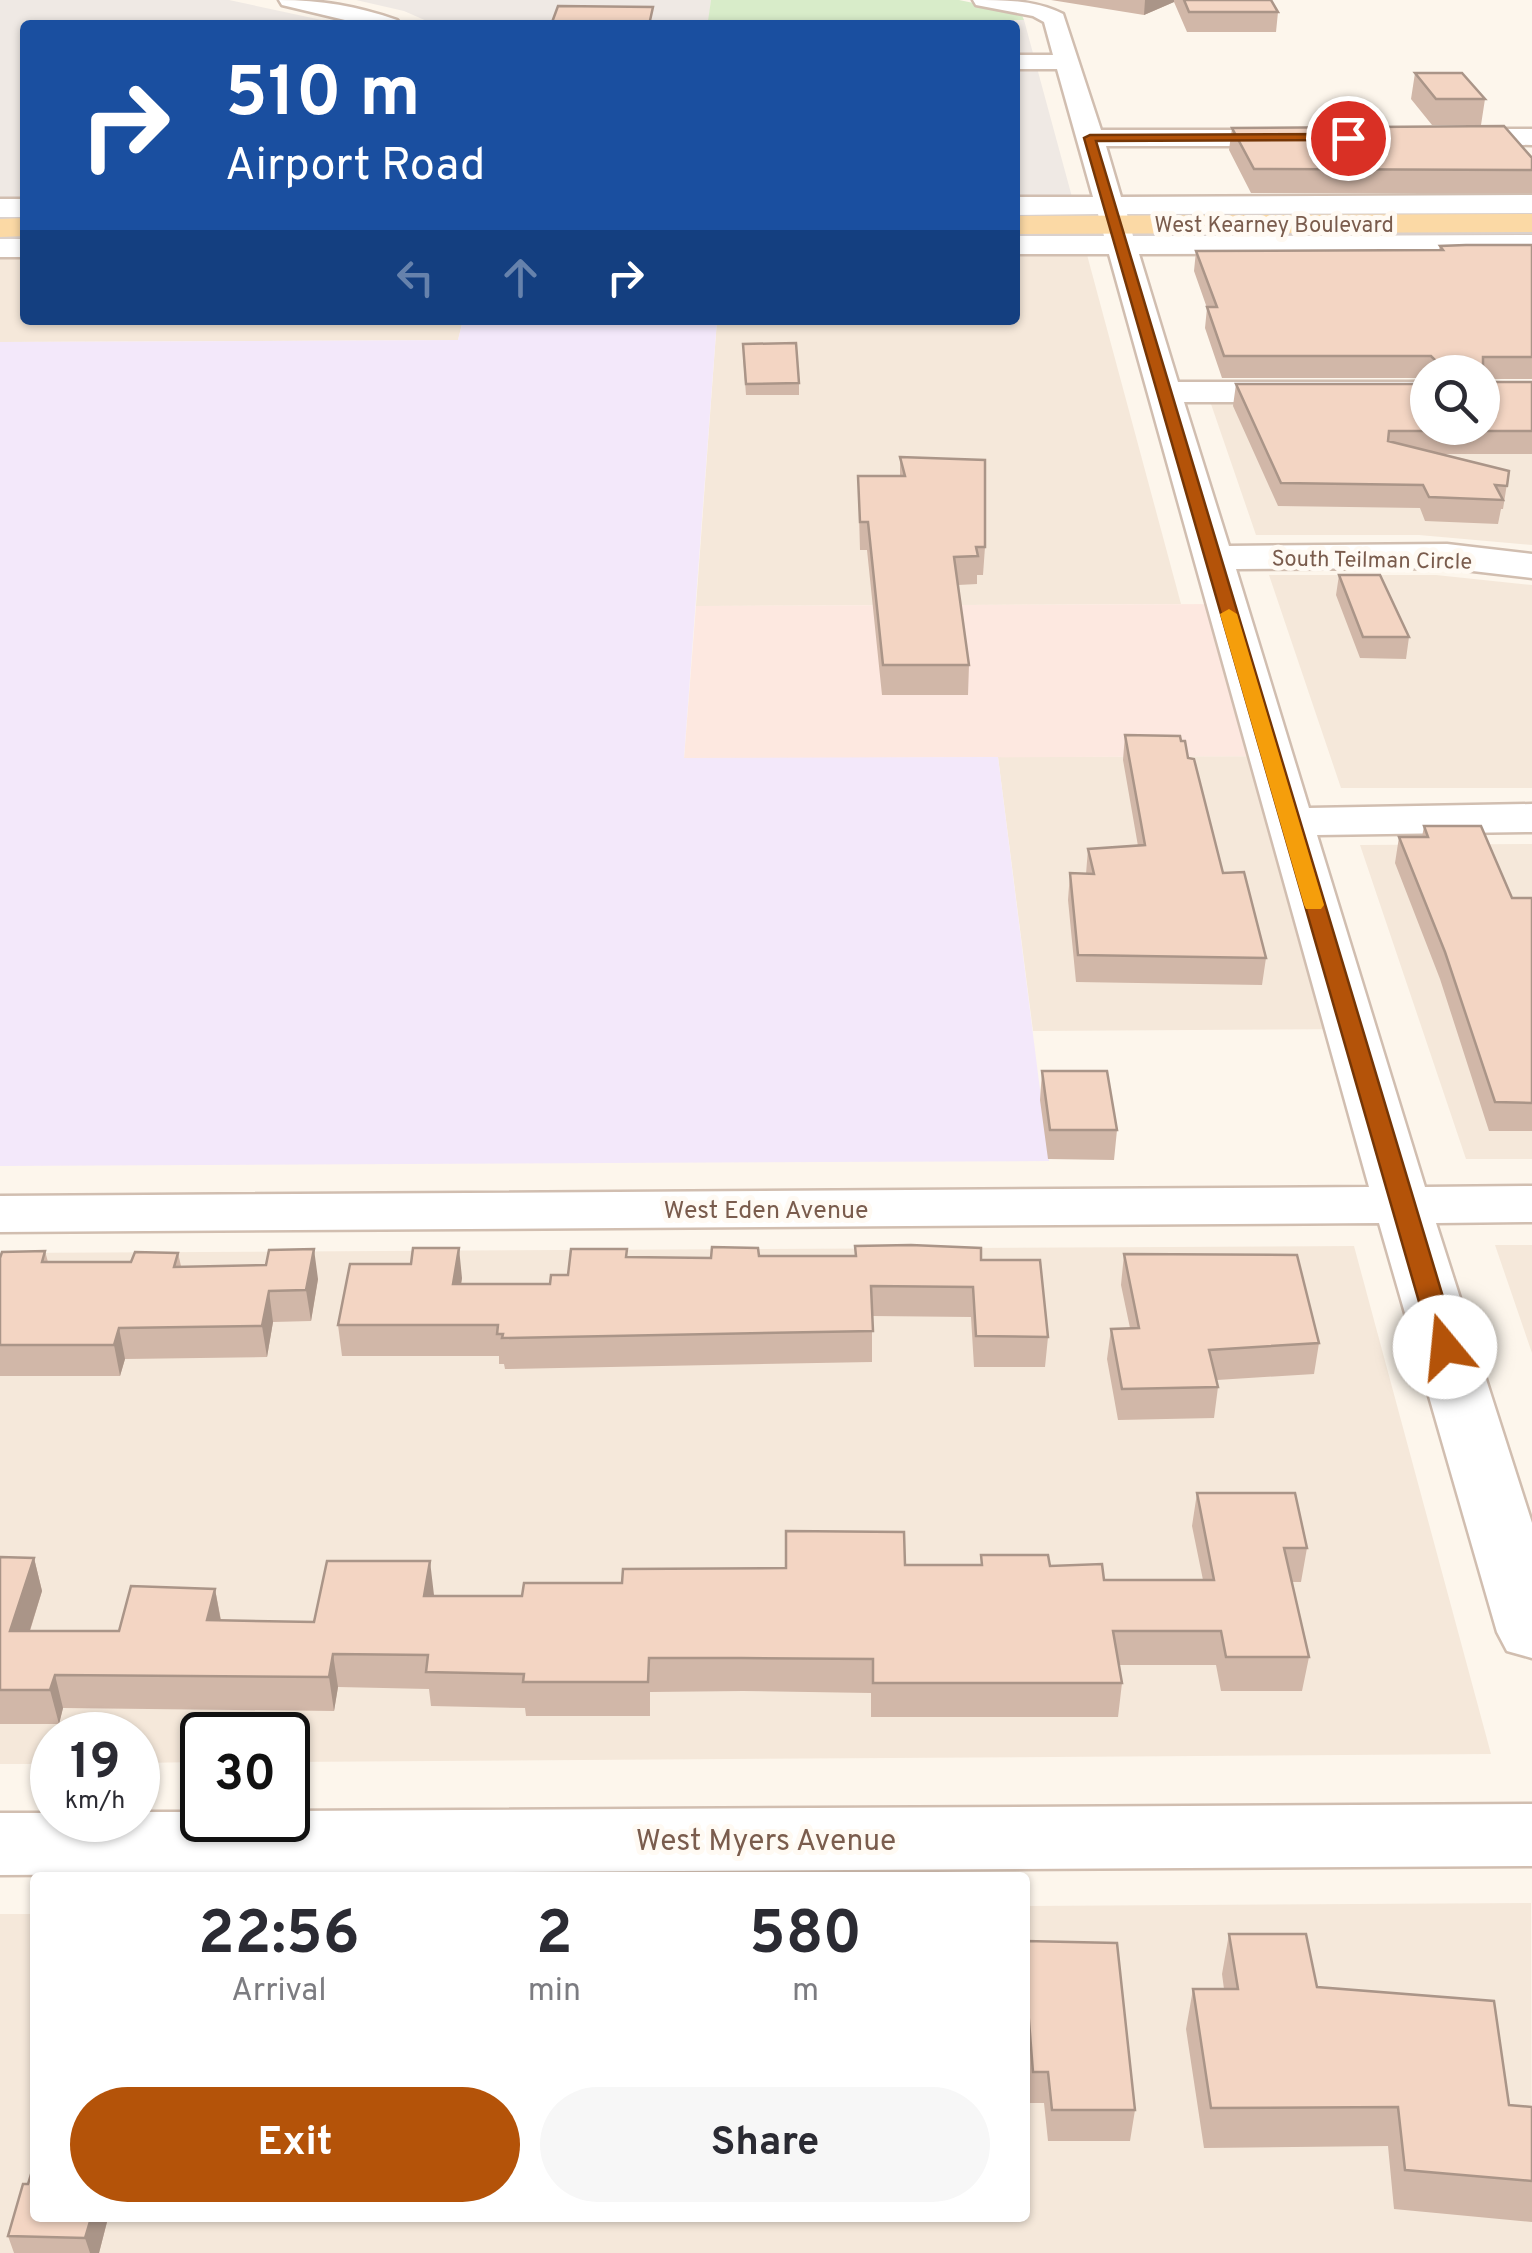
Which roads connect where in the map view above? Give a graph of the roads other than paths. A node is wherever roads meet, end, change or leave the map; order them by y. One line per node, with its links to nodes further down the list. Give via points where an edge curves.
1 (290, 0): 4 (street)
2 (984, 0): 3 (street)
3 (1053, 19): 5 (street); 7 (street)
4 (375, 20)
5 (1020, 24)
6 (1020, 62): 7 (street)
7 (1068, 62): 10 (street)
8 (1416, 137): 9 (street)
9 (1532, 137)
10 (1090, 138): 11 (street); 16 (street)
11 (1340, 138)
12 (1532, 204): 16 (street, West Kearney Boulevard)
13 (1020, 207): 16 (street, West Kearney Boulevard)
14 (1532, 223): 16 (main road, West Kearney Boulevard)
15 (1020, 225): 16 (main road, West Kearney Boulevard)
16 (1115, 225): 17 (street, West Kearney Boulevard); 18 (street, West Kearney Boulevard); 19 (street)
17 (1532, 244)
18 (1020, 245)
19 (1164, 392): 20 (street); 21 (street)
20 (1410, 392)
21 (1212, 558): 22 (street, South Teilman Circle, via 1446,556); 24 (street)
22 (1532, 566)
23 (1532, 818): 24 (street)
24 (1289, 822): 25 (street)
25 (1402, 1204): 26 (street, West Eden Avenue); 27 (street, West Eden Avenue); 28 (street)
26 (1532, 1204)
27 (0, 1214)
28 (1532, 1632)
29 (1532, 1836): 30 (street, West Myers Avenue)
30 (0, 1844)

